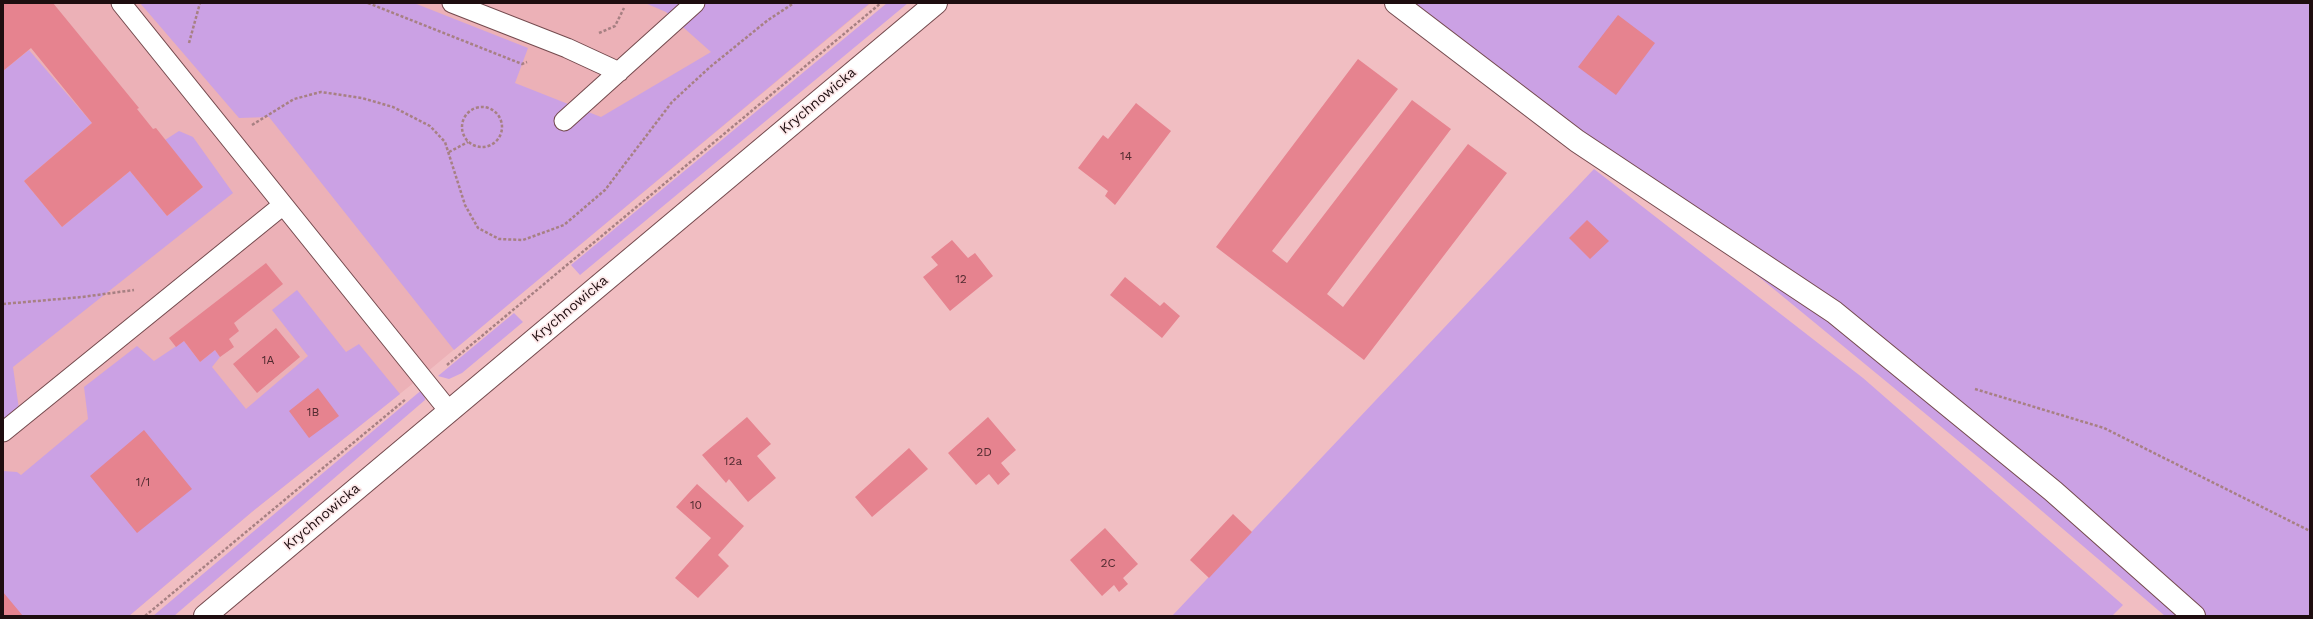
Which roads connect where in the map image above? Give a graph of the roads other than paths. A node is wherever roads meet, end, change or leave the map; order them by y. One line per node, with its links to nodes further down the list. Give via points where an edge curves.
1 (120, 3): 8 (lane)
2 (452, 3): 6 (lane, via 567,48)
3 (695, 3): 6 (lane)
4 (936, 3): 9 (street, Krychnowicka)
5 (1396, 3): 12 (street, via 1577,141 1834,312 2053,491)
6 (619, 72): 7 (lane)
7 (564, 121)
8 (283, 205): 9 (lane); 10 (lane)
9 (449, 411): 11 (street, Krychnowicka)
10 (3, 432)
11 (205, 616)
12 (2194, 616)

